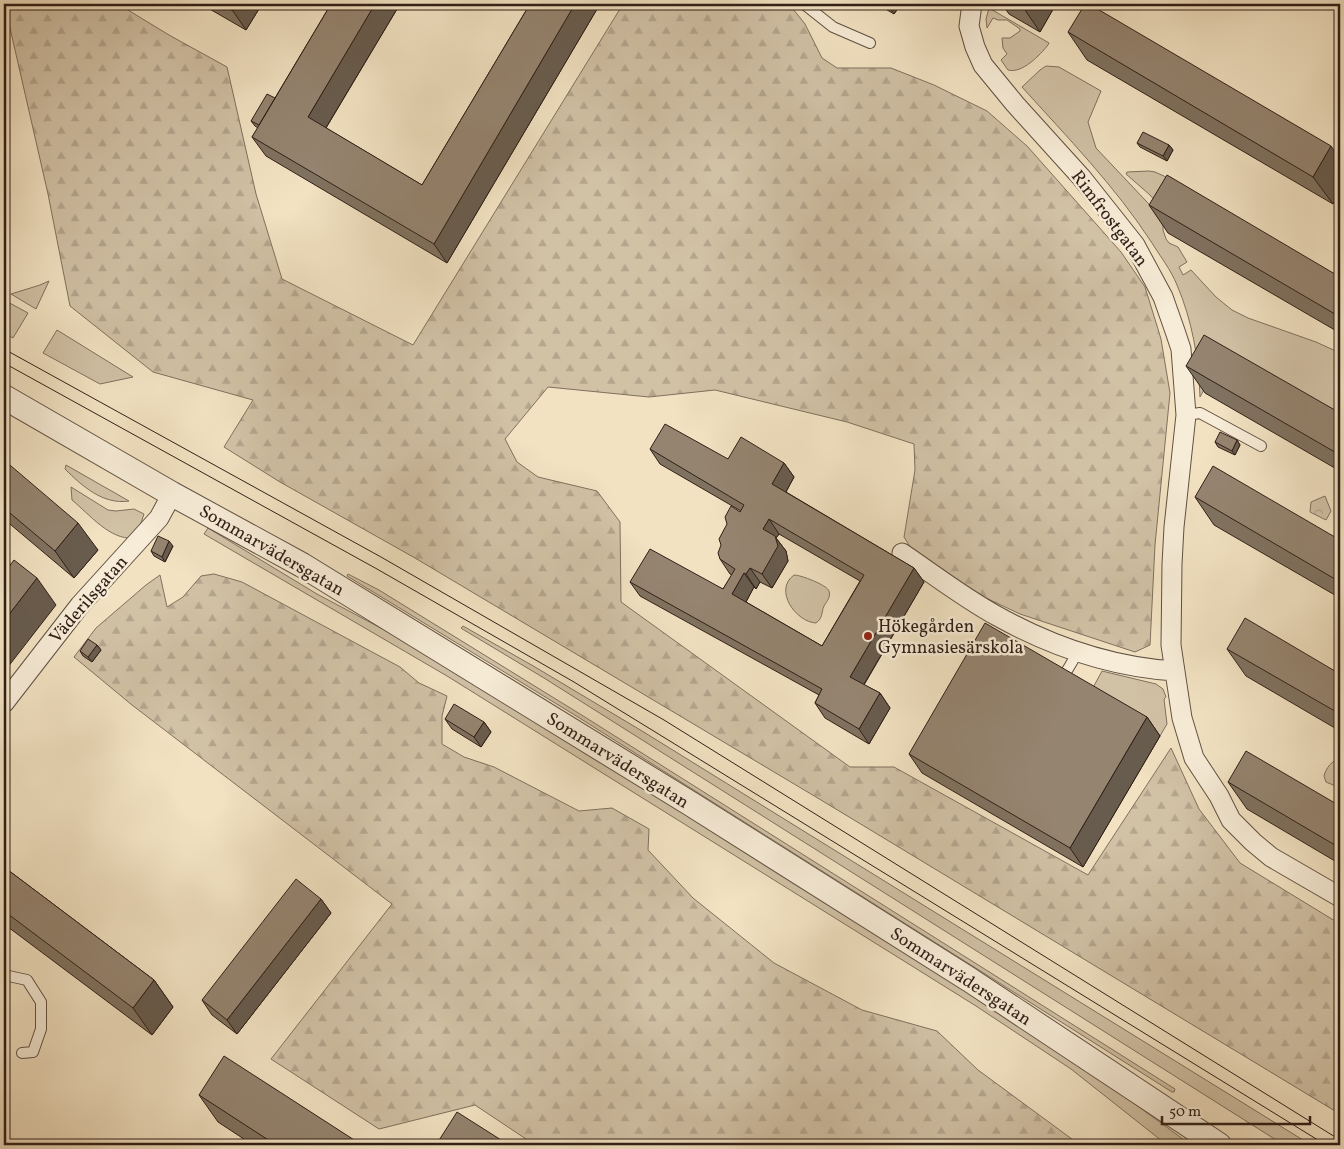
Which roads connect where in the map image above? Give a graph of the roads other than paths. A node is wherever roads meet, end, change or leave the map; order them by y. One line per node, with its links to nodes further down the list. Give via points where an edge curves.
1 (804, 4): 3 (lane, via 833,26)
2 (972, 4): 5 (street, Rimfrostgatan, via 969,26 983,65 1081,177 1135,245 1164,297 1181,349)
3 (870, 43)
4 (4, 396): 7 (street, Sommarvädersgatan)
5 (1186, 415): 6 (lane, via 1200,413); 10 (street, Rimfrostgatan, via 1172,564 1171,645)
6 (1260, 446)
7 (172, 494): 12 (street, Väderilsgatan, via 159,518 80,605); 16 (street, Sommarvädersgatan, via 302,565 682,799 970,980)
8 (902, 552): 9 (street, via 995,620)
9 (1078, 652): 10 (street, via 1152,670); 11 (lane)
10 (1175, 671): 13 (street, Rimfrostgatan, via 1182,718 1194,758 1219,796 1230,820 1271,857)
11 (1062, 679)
12 (4, 703)
13 (1340, 897)
14 (4, 975): 15 (lane, via 26,980 41,1002 41,1029 33,1052)
15 (22, 1053)
16 (1219, 1145)

